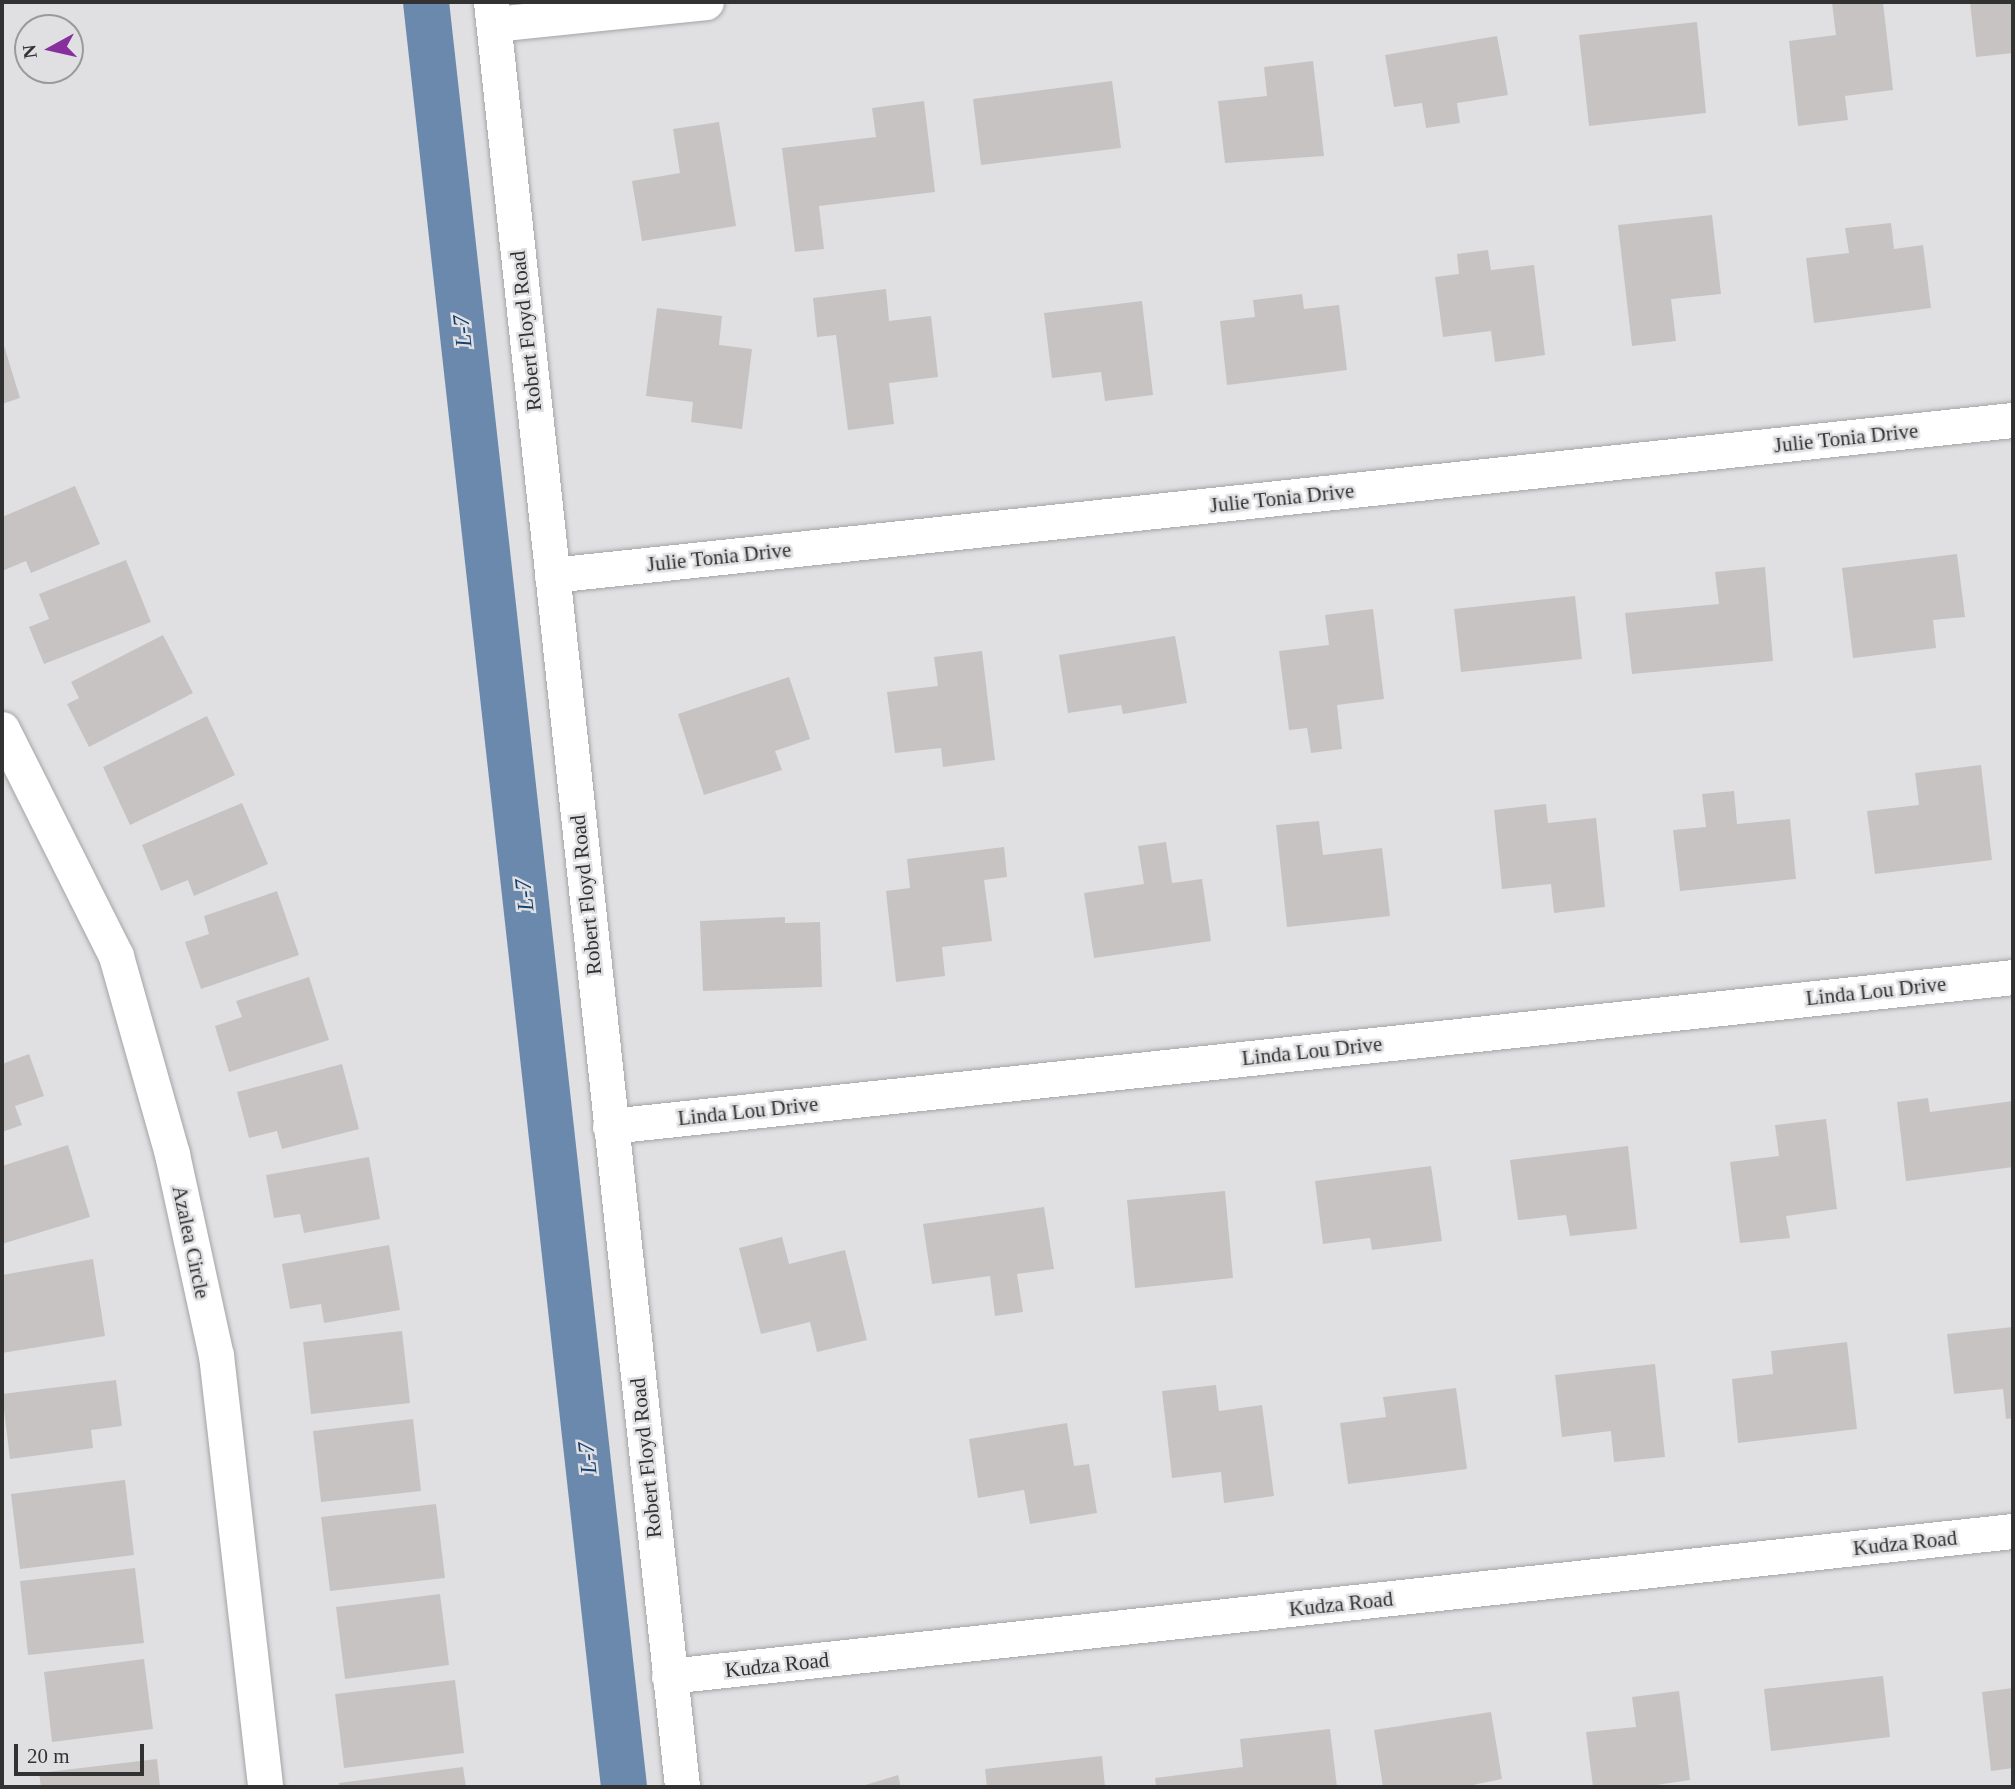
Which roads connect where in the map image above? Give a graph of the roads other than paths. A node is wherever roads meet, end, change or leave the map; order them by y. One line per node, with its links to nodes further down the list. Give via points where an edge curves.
1 (706, 2): 2 (street)
2 (492, 13): 4 (street, Robert Floyd Road)
3 (2013, 420): 4 (street, Julie Tonia Drive)
4 (552, 575): 7 (street, Robert Floyd Road)
5 (2, 729): 10 (street, Azalea Circle, via 116,956 172,1154 216,1355)
6 (2013, 976): 7 (street, Linda Lou Drive)
7 (610, 1126): 9 (street, Robert Floyd Road)
8 (2013, 1531): 9 (street, Kudza Road)
9 (669, 1676): 11 (street, Robert Floyd Road)
10 (265, 1787)
11 (682, 1787)

